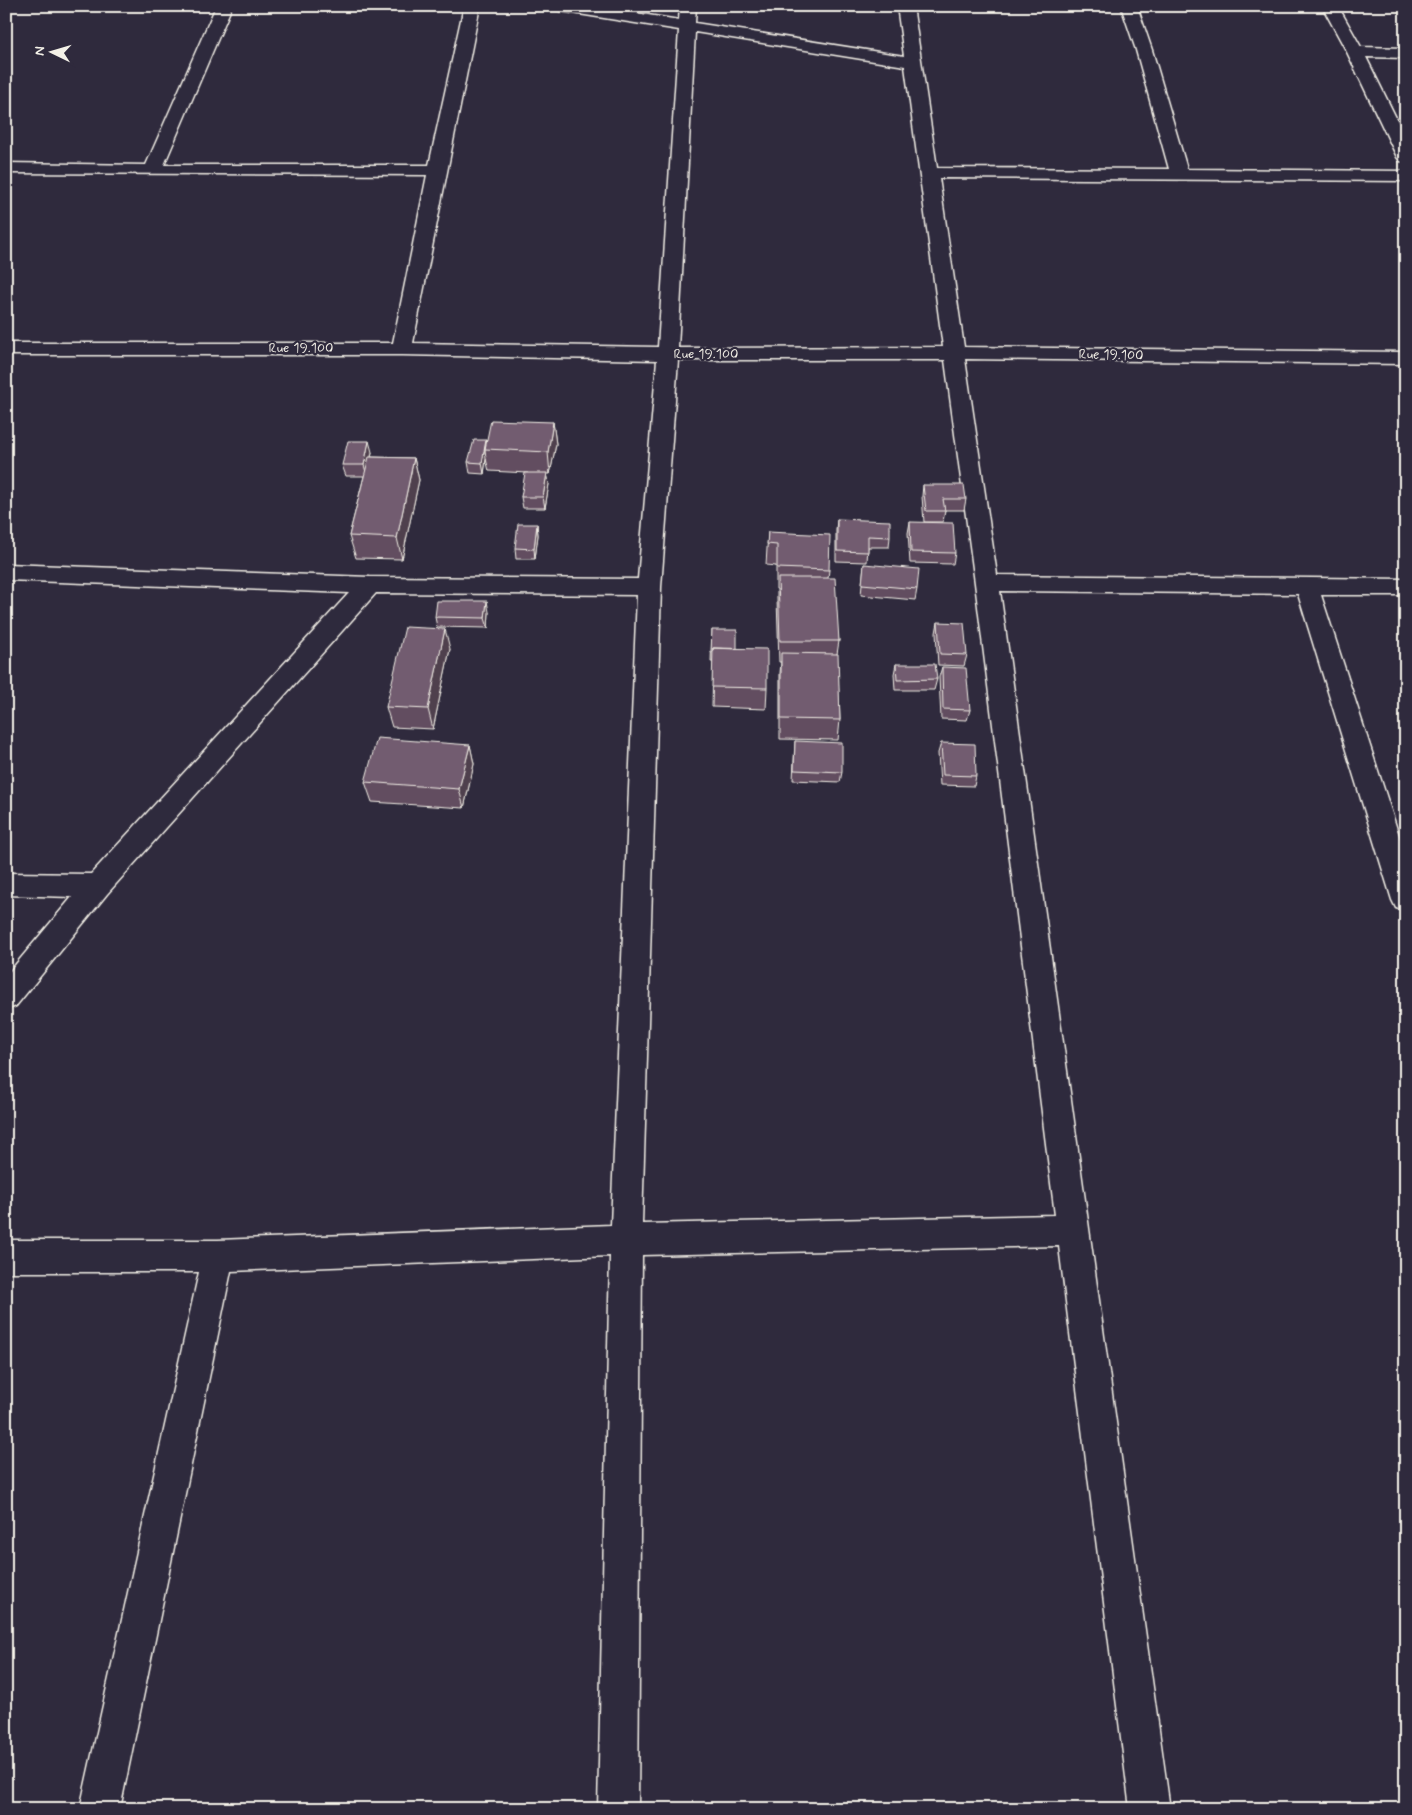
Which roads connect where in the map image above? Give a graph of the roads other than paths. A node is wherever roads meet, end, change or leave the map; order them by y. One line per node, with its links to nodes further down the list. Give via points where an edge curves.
1 (224, 6): 13 (street)
2 (472, 6): 14 (street)
3 (560, 6): 7 (street)
4 (905, 6): 10 (street)
5 (1129, 6): 16 (street)
6 (1330, 6): 8 (street)
7 (688, 17): 10 (street); 21 (street)
8 (1355, 52): 9 (street); 11 (street)
9 (1406, 53)
10 (913, 62): 15 (street)
11 (1406, 157)
12 (6, 168): 13 (street)
13 (153, 170): 14 (street)
14 (437, 170): 19 (street)
15 (929, 174): 16 (street); 20 (street)
16 (1180, 175): 17 (street)
17 (1406, 176)
18 (6, 349): 19 (street, Rue 19.100)
19 (402, 349): 21 (street, Rue 19.100)
20 (954, 353): 21 (street, Rue 19.100); 22 (street, Rue 19.100); 24 (street)
21 (668, 354): 26 (street)
22 (1406, 358)
23 (6, 572): 25 (street)
24 (987, 583): 27 (street); 33 (street)
25 (370, 584): 26 (street); 30 (street)
26 (649, 587): 34 (street)
27 (1307, 587): 28 (street); 31 (street)
28 (1406, 587)
29 (6, 884): 30 (street)
30 (97, 886): 32 (street)
31 (1406, 900)
32 (6, 997)
33 (1074, 1230): 34 (street); 39 (street)
34 (626, 1240): 36 (street); 38 (street)
35 (6, 1256): 36 (street)
36 (218, 1256): 37 (street)
37 (100, 1809)
38 (618, 1809)
39 (1150, 1809)

